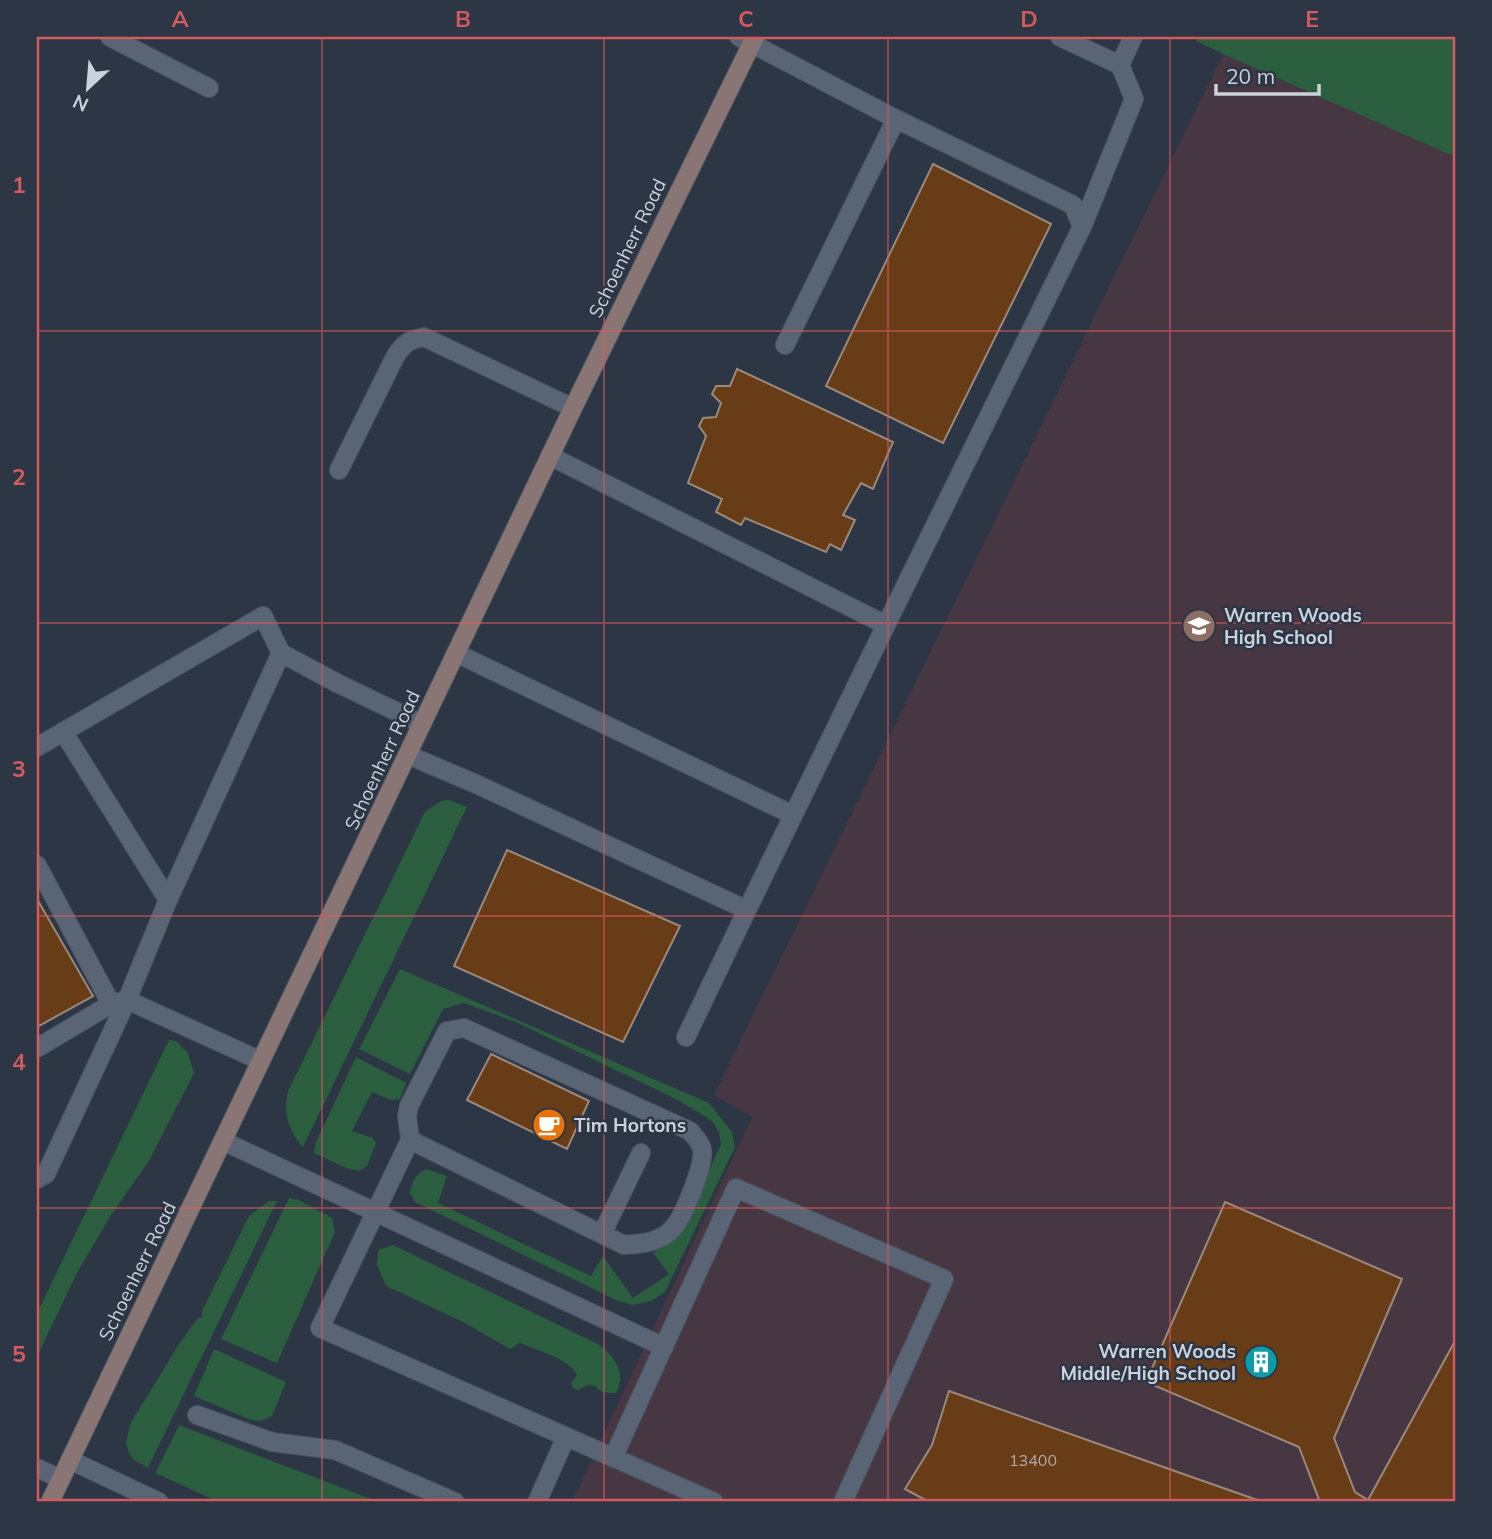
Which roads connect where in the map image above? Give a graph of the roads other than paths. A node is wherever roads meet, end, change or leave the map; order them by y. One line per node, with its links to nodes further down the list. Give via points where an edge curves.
1 (110, 37): 6 (street)
2 (1060, 37): 5 (street)
3 (1133, 37): 5 (street)
4 (748, 39): 7 (street); 10 (main road, Schoenherr Road)
5 (1120, 65): 8 (street, via 1134,99)
6 (209, 89)
7 (896, 119): 8 (street, via 1073,205); 9 (street)
8 (1082, 227): 13 (street)
9 (785, 345)
10 (573, 408): 11 (main road, Schoenherr Road); 12 (street, via 424,337 410,340 395,357)
11 (550, 456): 13 (street); 15 (main road, Schoenherr Road)
12 (339, 470)
13 (886, 625): 20 (street)
14 (281, 653): 16 (street); 17 (street, via 263,616); 22 (street)
15 (456, 653): 16 (main road, Schoenherr Road); 20 (street)
16 (422, 724): 19 (main road, Schoenherr Road)
17 (64, 733): 18 (street); 22 (street)
18 (37, 747)
19 (408, 755): 23 (street); 27 (main road, Schoenherr Road)
20 (793, 816): 23 (street)
21 (37, 865): 24 (street)
22 (168, 900): 24 (street)
23 (747, 910): 25 (street)
24 (119, 1002): 26 (street); 27 (street); 31 (street)
25 (686, 1037)
26 (37, 1048)
27 (261, 1061): 29 (main road, Schoenherr Road)
28 (410, 1140): 33 (street); 34 (street); 34 (street, via 410,1106 447,1031 464,1028 690,1131 702,1147 701,1166 674,1228 645,1244 624,1245)
29 (223, 1141): 33 (street); 39 (main road, Schoenherr Road)
30 (641, 1153): 34 (street)
31 (41, 1176): 32 (street)
32 (37, 1197)
33 (375, 1212): 35 (street); 37 (street, via 320,1328)
34 (602, 1234)
35 (664, 1347): 38 (street); 47 (street, via 737,1188 944,1279)
36 (197, 1415): 44 (street, via 272,1442 335,1450)
37 (566, 1437): 38 (street); 45 (street)
38 (613, 1458): 46 (street)
39 (70, 1460): 41 (main road, Schoenherr Road); 43 (street)
40 (37, 1468): 41 (street)
41 (61, 1479): 42 (main road, Schoenherr Road)
42 (50, 1502)
43 (159, 1502)
44 (455, 1502)
45 (537, 1502)
46 (714, 1502)
47 (843, 1502)

